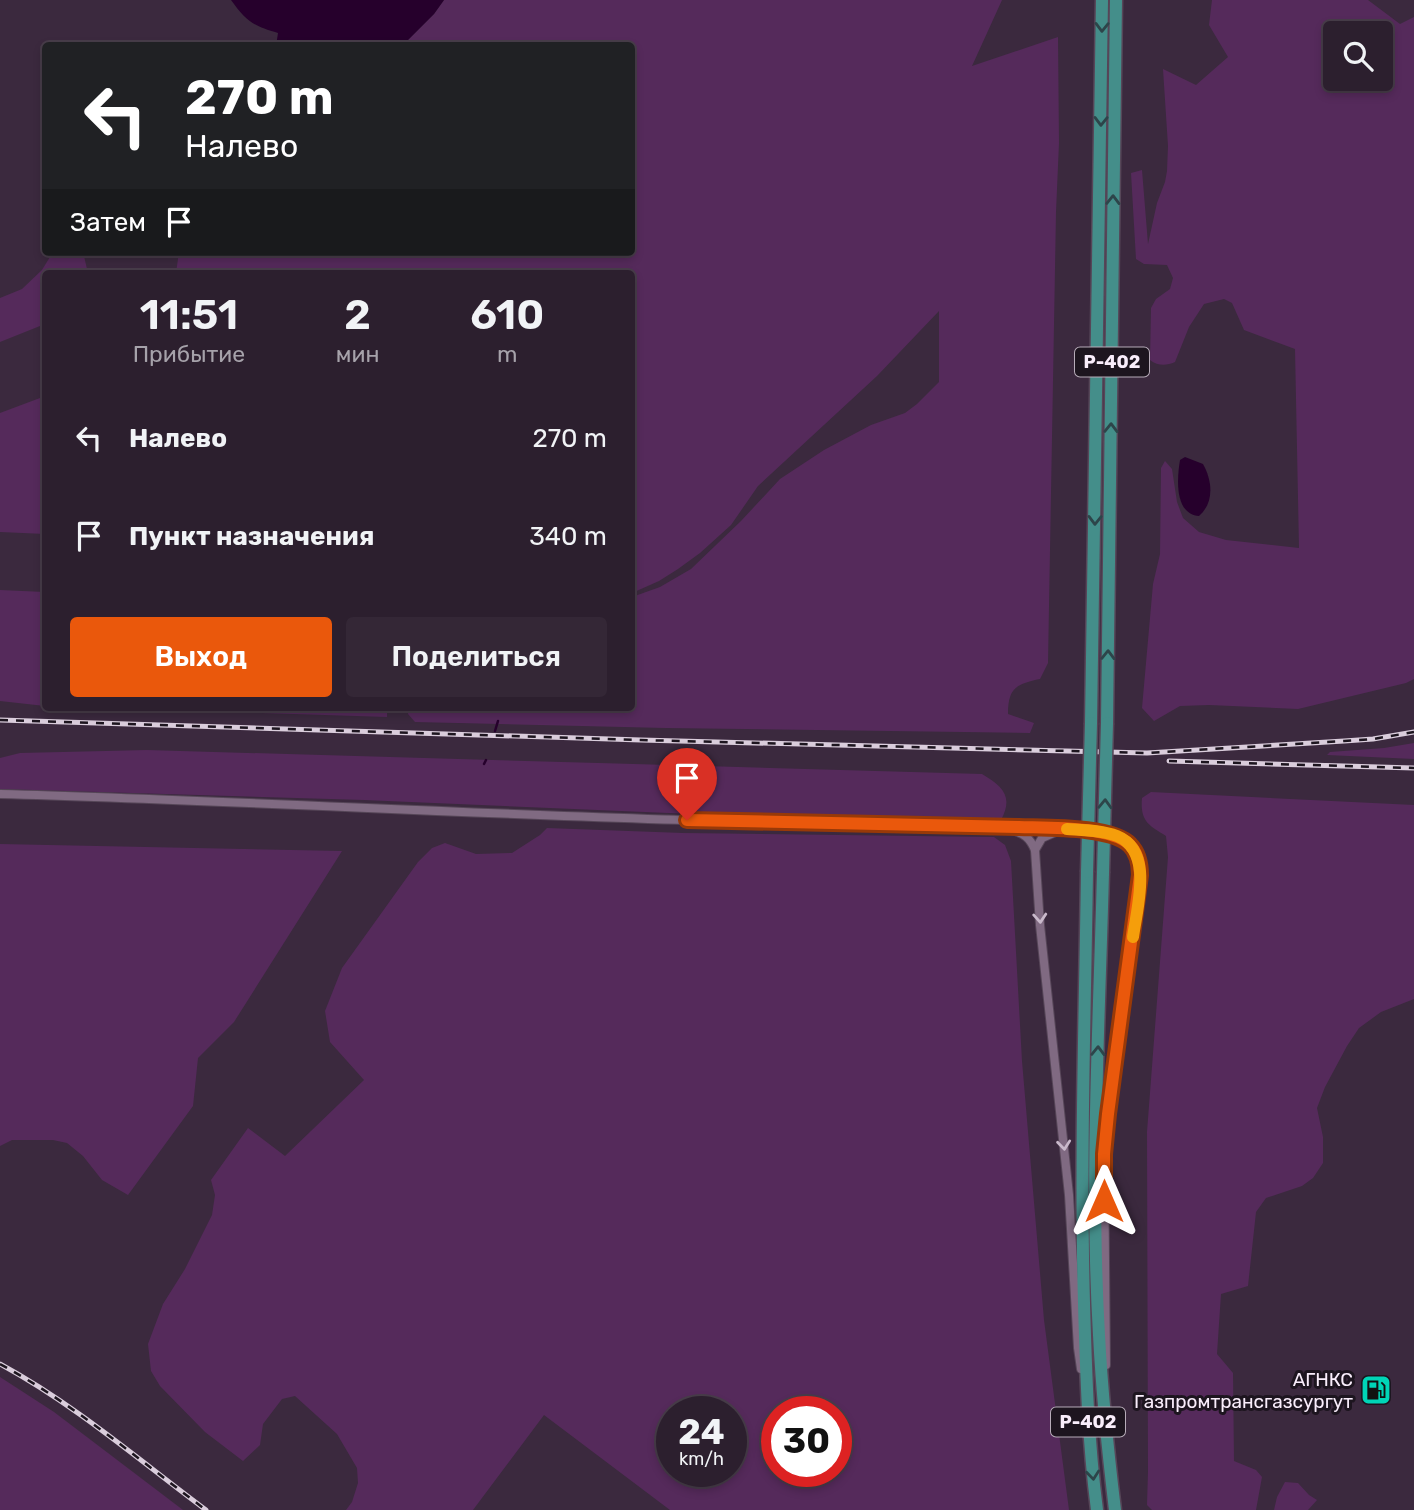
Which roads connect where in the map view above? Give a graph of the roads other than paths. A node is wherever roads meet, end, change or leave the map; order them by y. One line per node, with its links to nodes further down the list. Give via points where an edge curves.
1 (1102, 0): 7 (main road, Р-402, one-way to 7, bridge, via 1082,1172)
2 (1116, 0): 8 (main road, Р-402, one-way to 2, bridge, via 1096,1184)
3 (0, 794): 4 (street)
4 (977, 827): 5 (street); 6 (street, via 1021,832)
5 (1073, 829): 6 (street, via 1046,835); 8 (street, via 1124,840 1140,864 1104,1154)
6 (1035, 850): 7 (street, one-way to 7)
7 (1087, 1413): 9 (main road, Р-402, one-way to 9)
8 (1105, 1413): 10 (main road, Р-402)
9 (1097, 1510)
10 (1115, 1510)

